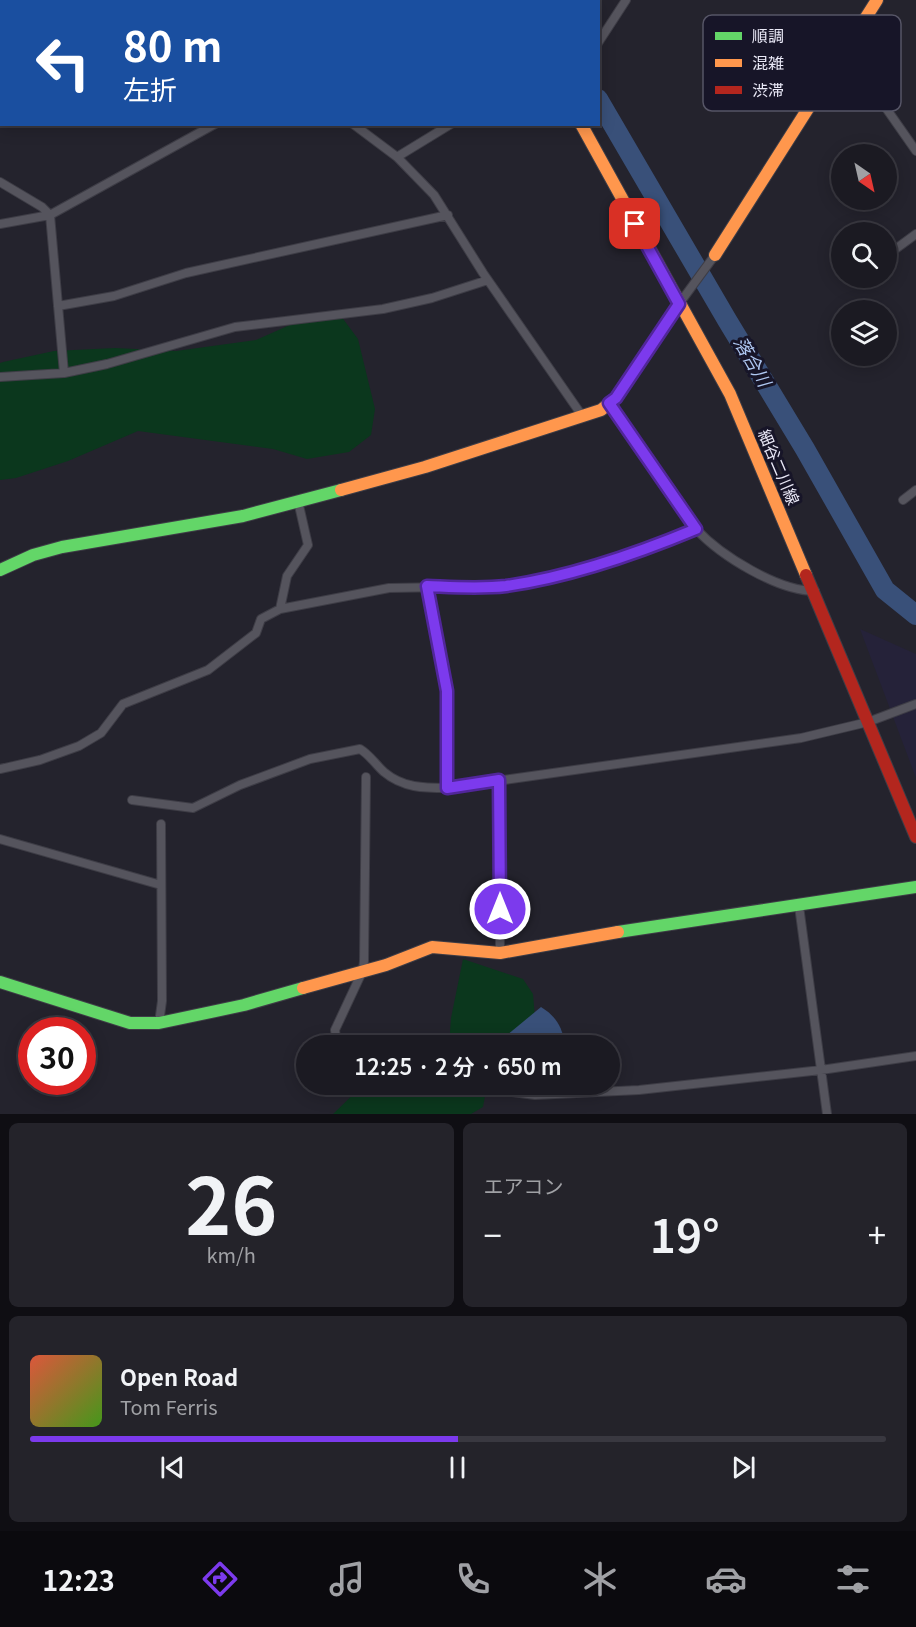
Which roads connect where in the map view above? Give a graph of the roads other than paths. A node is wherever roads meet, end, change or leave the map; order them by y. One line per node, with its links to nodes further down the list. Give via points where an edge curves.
1 (626, 0): 4 (street)
2 (877, 0): 3 (street)
3 (868, 15)
4 (600, 40)
5 (807, 111): 19 (street)
6 (888, 111): 11 (street)
7 (211, 126): 15 (street)
8 (357, 126): 12 (street)
9 (448, 126): 12 (street)
10 (582, 126): 21 (street, 細谷二川線)
11 (916, 151)
12 (397, 157): 14 (street)
13 (0, 182): 15 (street)
14 (448, 215): 20 (street); 22 (street, via 186,273 114,297)
15 (50, 216): 16 (street); 22 (street)
16 (0, 224)
17 (916, 234): 18 (street)
18 (897, 248)
19 (715, 255): 21 (street)
20 (488, 280): 23 (street, via 384,309 235,327); 26 (street)
21 (679, 304): 25 (street); 33 (street, 細谷二川線, via 730,394)
22 (58, 306): 23 (street)
23 (64, 373): 24 (street)
24 (0, 377)
25 (609, 403): 26 (street); 30 (street)
26 (583, 417): 29 (street)
27 (916, 490): 28 (street)
28 (903, 500)
29 (298, 501): 31 (street, via 243,516 62,547); 34 (street, via 308,545 287,576)
30 (696, 529): 32 (street, via 587,568 506,586); 33 (street, via 710,544 747,567 802,591)
31 (0, 570)
32 (427, 586): 34 (street, via 389,588); 40 (street, via 447,691)
33 (815, 591): 36 (street, 細谷二川線)
34 (280, 609): 37 (street, via 261,619 256,633 208,670 123,704 101,733 79,746)
35 (916, 704): 36 (street)
36 (868, 722): 39 (street, via 801,738); 43 (street, 細谷二川線)
37 (0, 769)
38 (366, 777): 49 (street)
39 (499, 780): 40 (street); 48 (street)
40 (447, 788): 41 (street, via 415,789 383,772 360,749 310,759 240,785 193,808)
41 (132, 800)
42 (161, 824): 45 (street)
43 (916, 837)
44 (0, 839): 45 (street)
45 (161, 885): 51 (street)
46 (916, 887): 47 (street)
47 (799, 906): 48 (street); 54 (street)
48 (500, 953): 49 (street, via 432,947)
49 (363, 970): 51 (street, via 244,1005); 52 (street)
50 (0, 982): 51 (street, via 130,1023)
51 (159, 1023)
52 (336, 1035)
53 (916, 1056): 54 (street)
54 (821, 1070): 55 (street); 56 (street)
55 (620, 1091)
56 (827, 1114)

